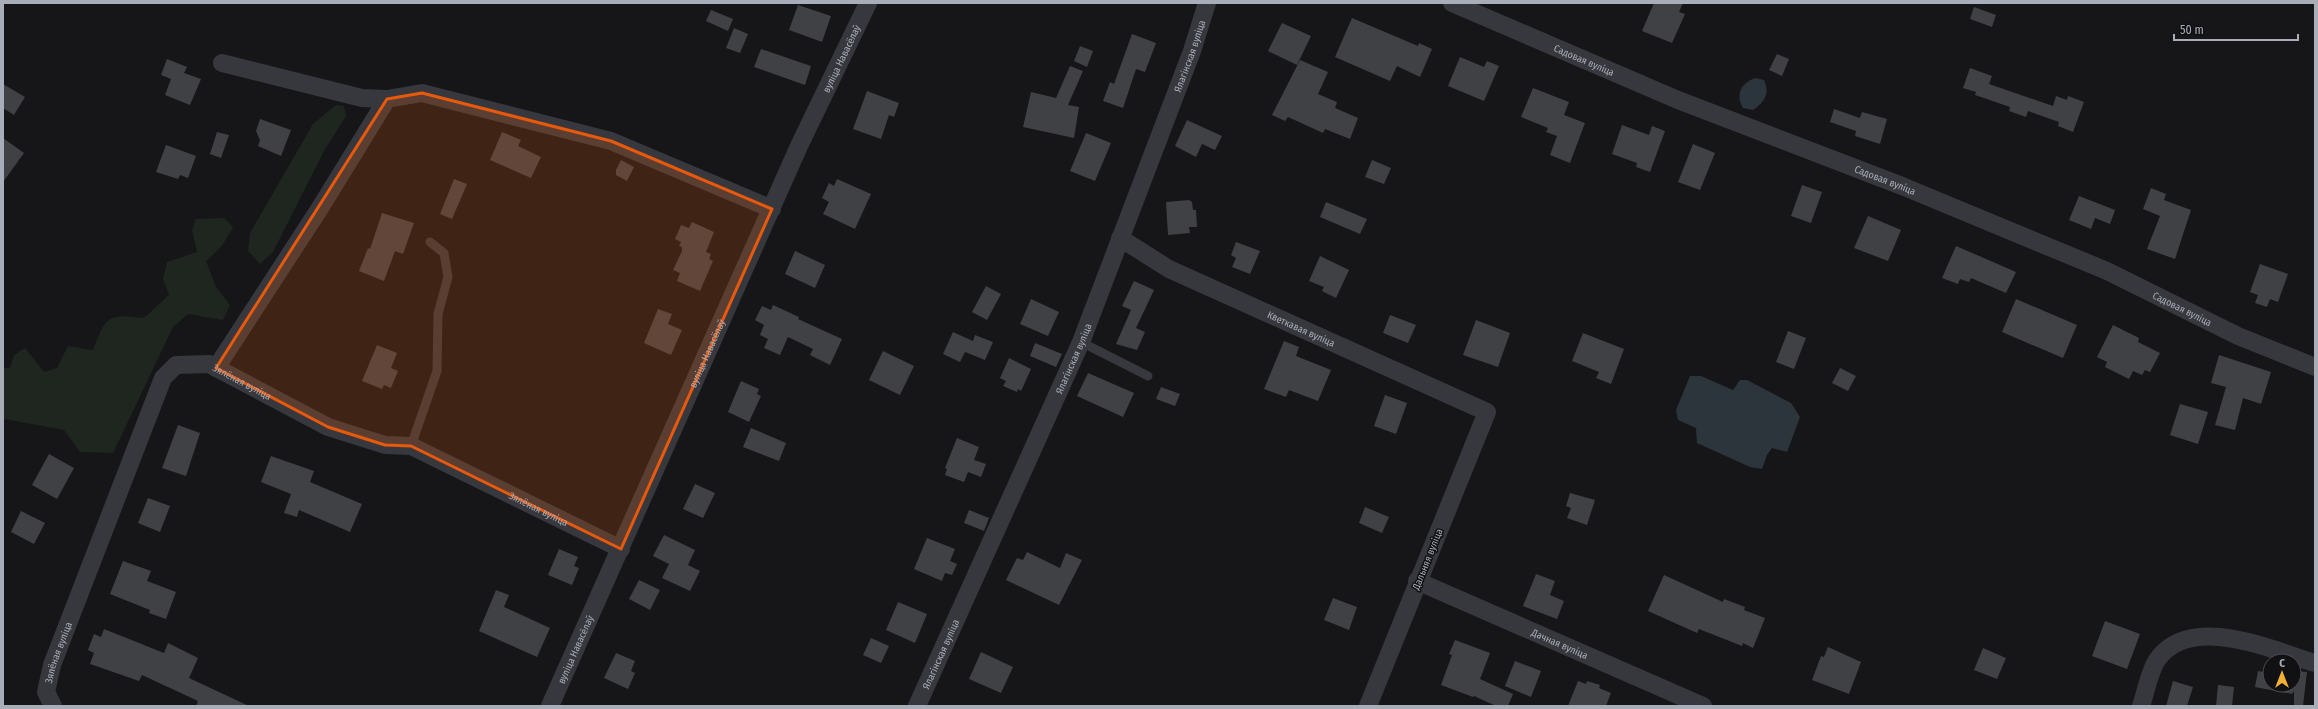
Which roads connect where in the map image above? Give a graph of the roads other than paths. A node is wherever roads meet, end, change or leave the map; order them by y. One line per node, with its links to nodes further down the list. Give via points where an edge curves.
1 (868, 3): 6 (street, вуліца Навасёлаў, via 799,146)
2 (1208, 3): 7 (street, Ялагінская вуліца)
3 (1452, 3): 10 (street, Садовая вуліца, via 1678,100 1902,186 2107,271 2238,336)
4 (222, 63): 5 (street, via 362,98)
5 (387, 99): 6 (street, via 422,93 611,141); 11 (street)
6 (772, 209): 15 (street, вуліца Навасёлаў)
7 (1120, 238): 9 (street, Ялагінская вуліца); 13 (street, Кветкавая вуліца, via 1169,269)
8 (430, 242): 14 (lane, via 444,253 448,277 438,314 436,371)
9 (1081, 342): 12 (lane); 20 (street, Ялагінская вуліца)
10 (2315, 367)
11 (216, 368): 14 (street, Зялёная вуліца, via 328,427 385,445); 18 (street, Зялёная вуліца, via 209,364 176,364 163,378 52,665 46,692)
12 (1148, 376)
13 (1487, 412): 16 (street, Дальняя вуліца)
14 (411, 446): 15 (street, Зялёная вуліца)
15 (622, 549): 19 (street, вуліца Навасёлаў)
16 (1417, 581): 21 (street, Дальняя вуліца); 22 (street, Дачная вуліца)
17 (2315, 663): 23 (street, via 2230,638 2187,638 2170,645 2157,660)
18 (53, 706)
19 (550, 706)
20 (917, 706)
21 (1368, 706)
22 (1703, 706)
23 (2140, 706)

